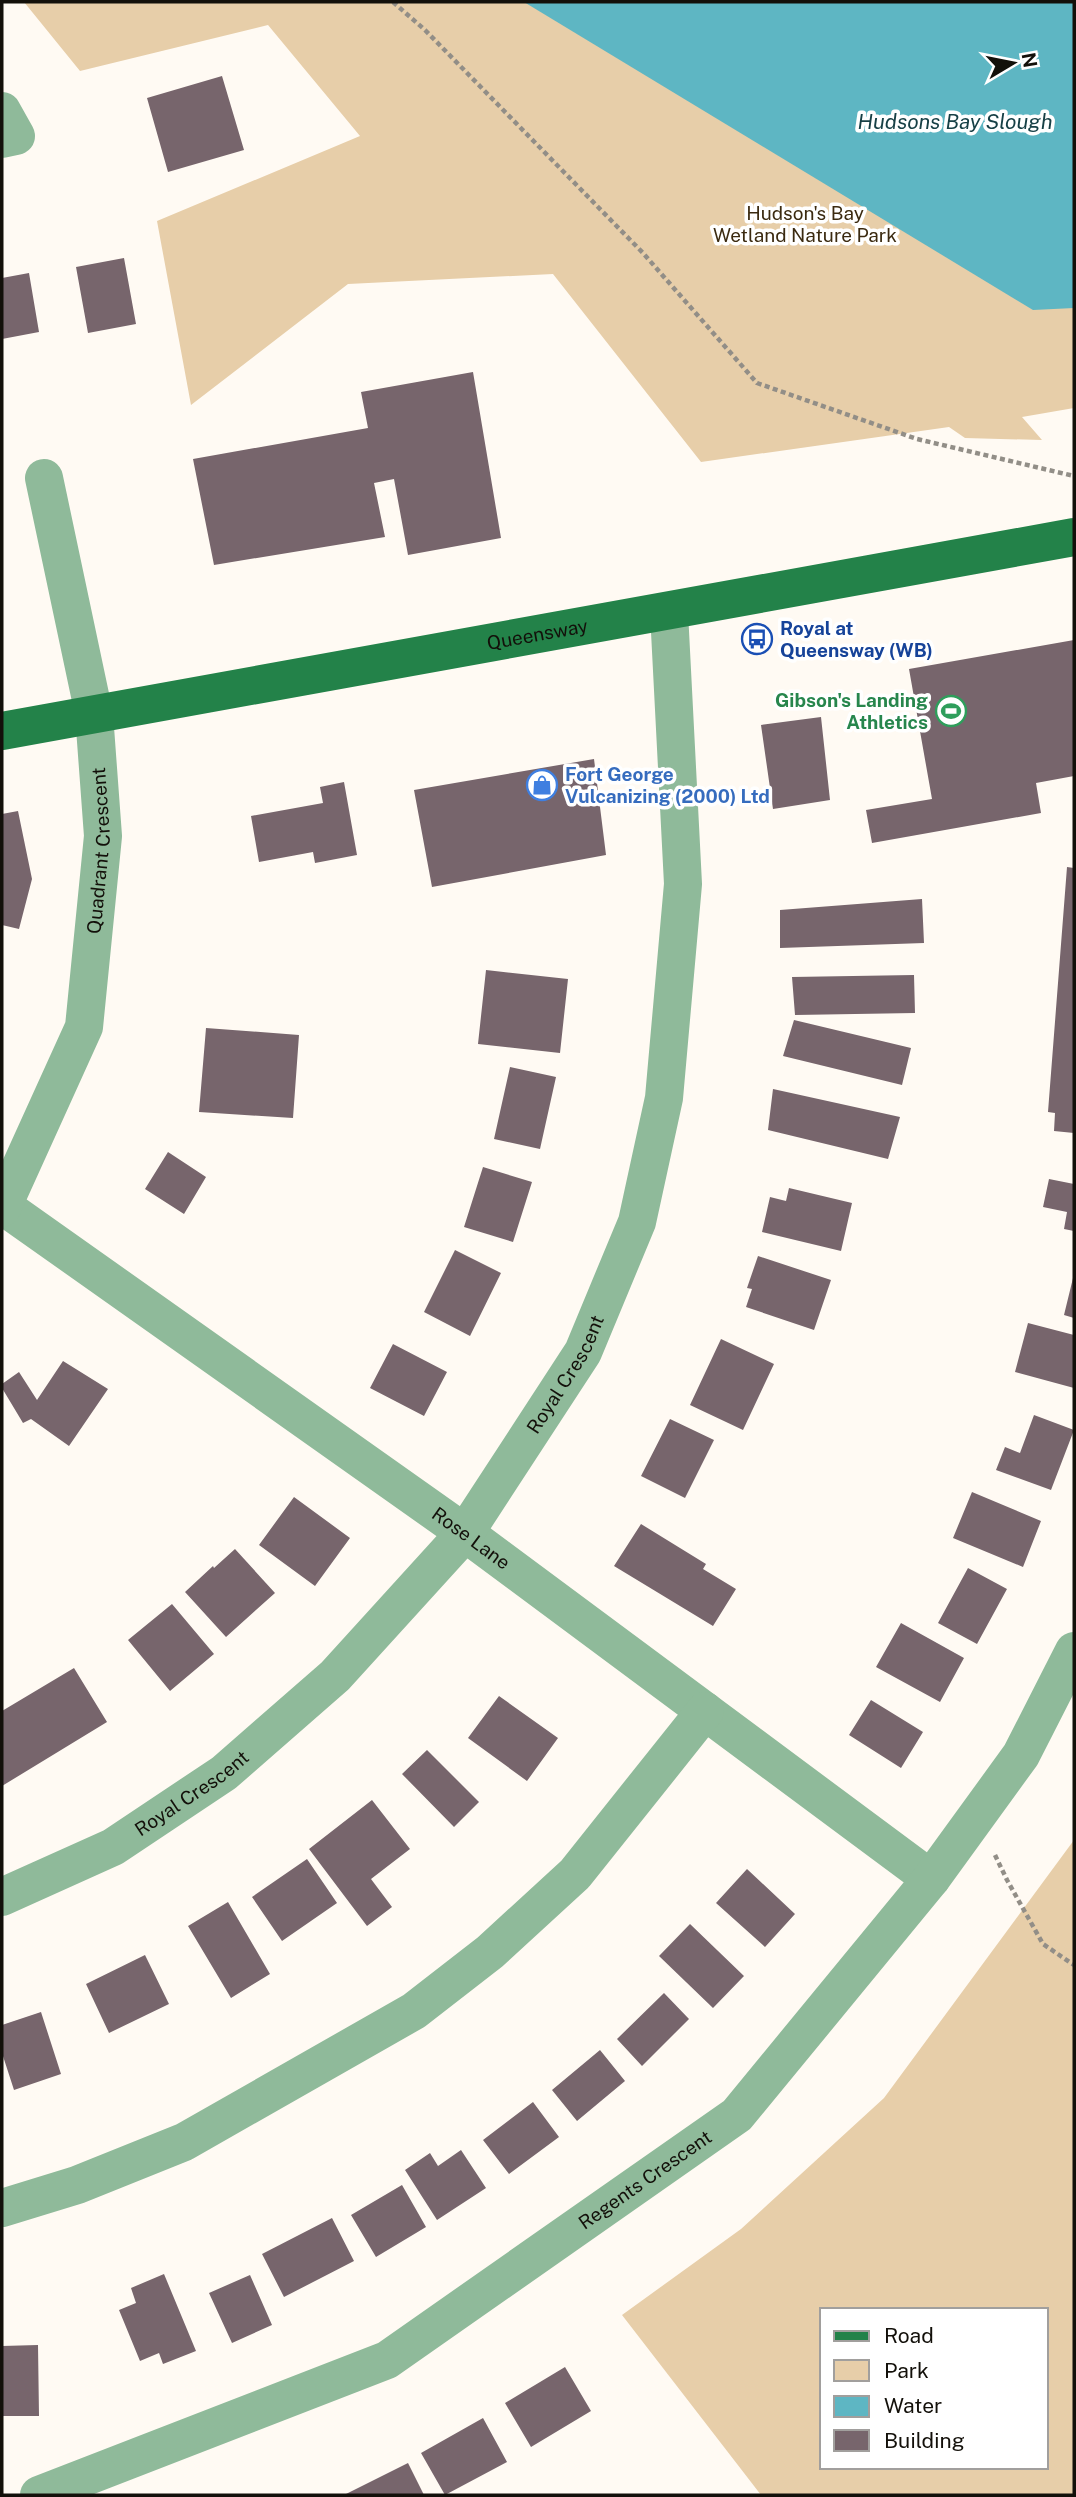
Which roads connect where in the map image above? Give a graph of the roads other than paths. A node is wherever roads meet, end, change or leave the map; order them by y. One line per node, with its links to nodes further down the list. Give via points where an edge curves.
1 (44, 478): 4 (street, Quadrant Crescent)
2 (1074, 537): 3 (main road, Queensway)
3 (669, 611): 4 (main road, Queensway); 7 (street, Royal Crescent, via 683,884 664,1098 640,1210 583,1352)
4 (94, 715): 5 (main road, Queensway); 6 (street, Quadrant Crescent, via 103,836 84,1027)
5 (2, 731)
6 (3, 1207): 7 (street, Rose Lane)
7 (465, 1533): 9 (street, Rose Lane); 11 (street, Royal Crescent, via 335,1676 224,1773 113,1847)
8 (1074, 1651): 10 (street, Regents Crescent, via 1020,1755)
9 (705, 1711): 10 (street, Rose Lane); 12 (street, via 575,1874 490,1952 414,2011 184,2142 77,2185)
10 (931, 1879): 13 (street, Regents Crescent, via 737,2115 387,2360)
11 (2, 1897)
12 (2, 2208)
13 (39, 2495)

